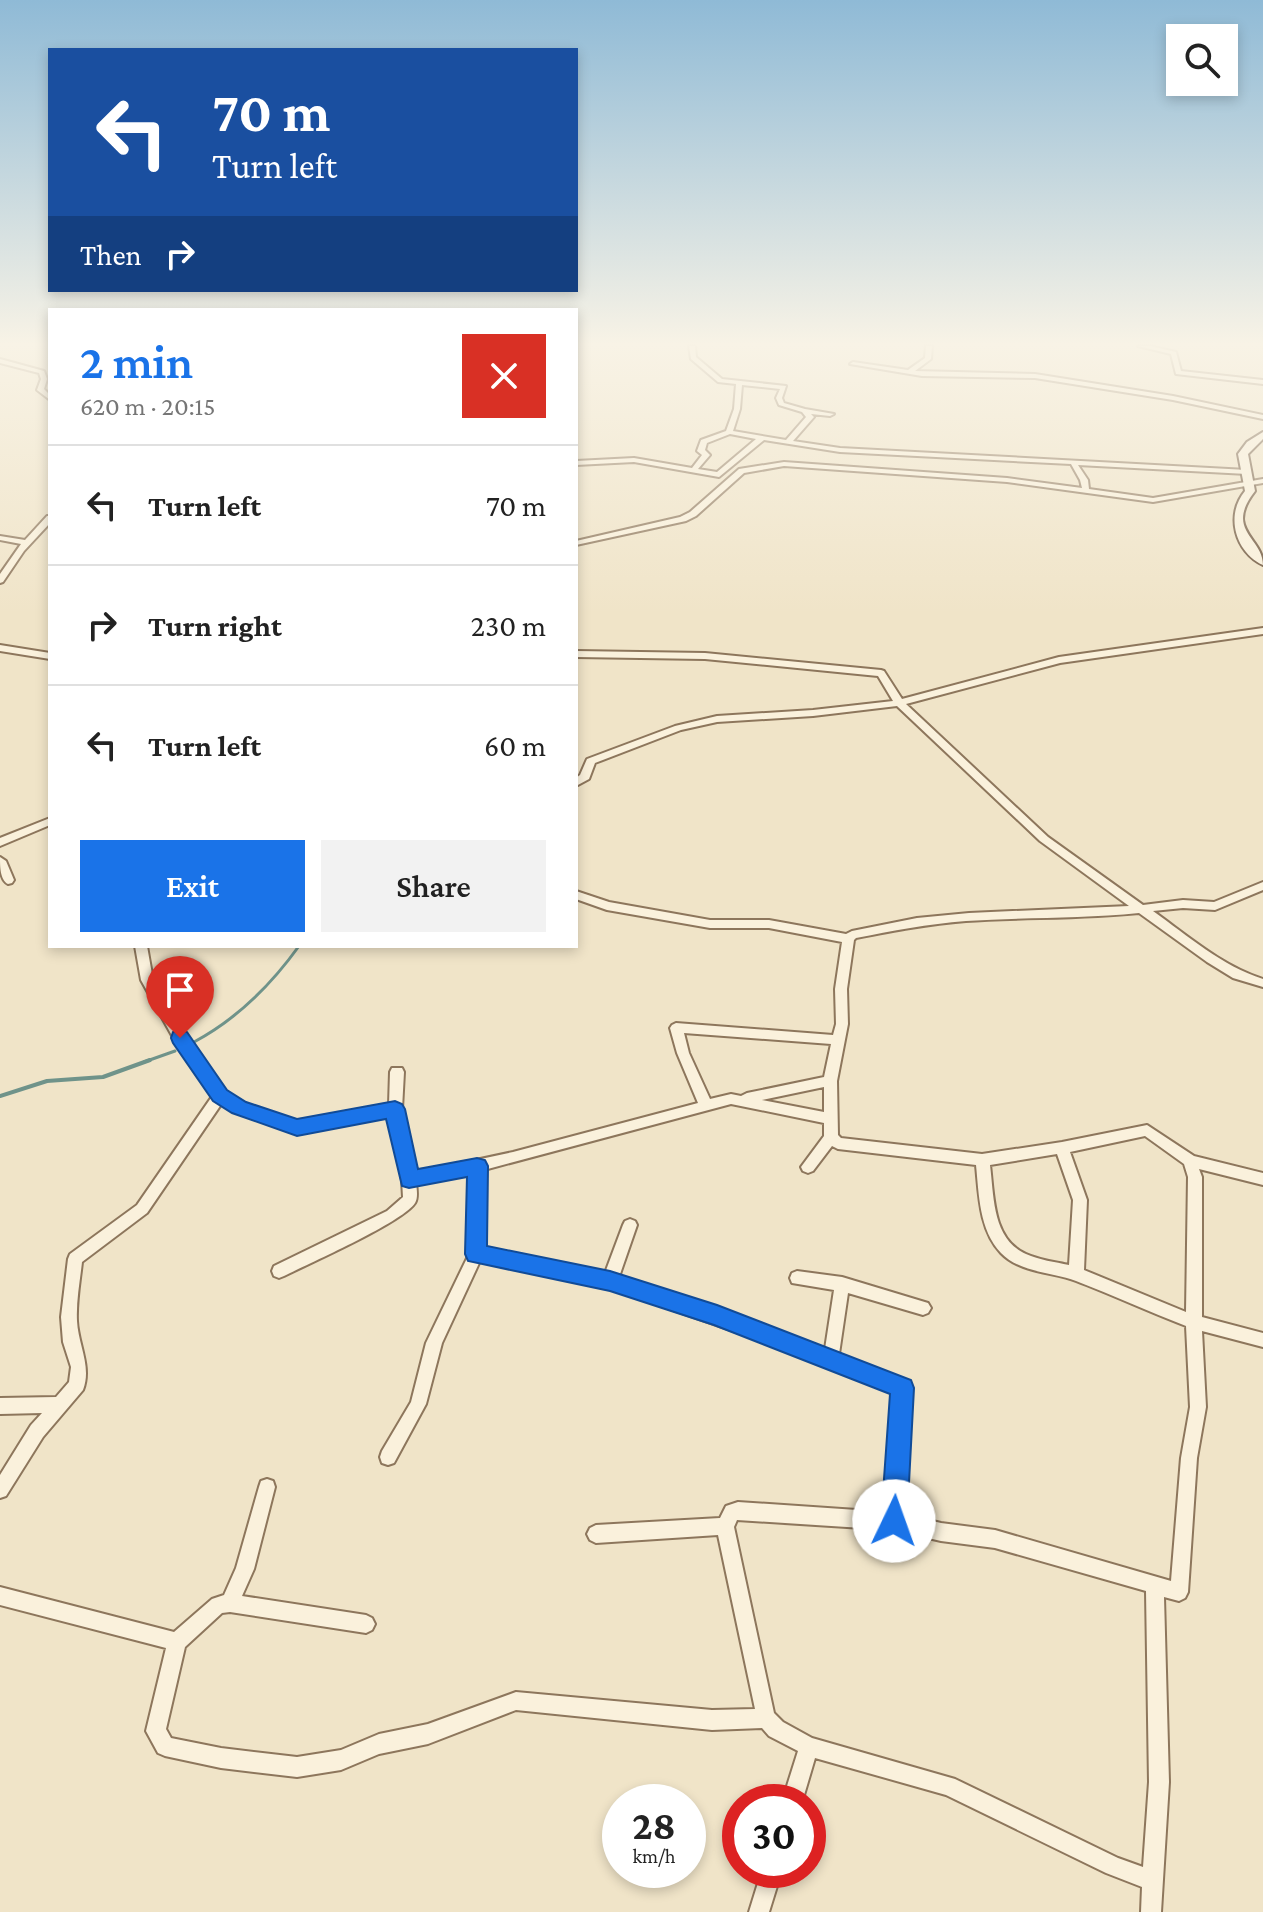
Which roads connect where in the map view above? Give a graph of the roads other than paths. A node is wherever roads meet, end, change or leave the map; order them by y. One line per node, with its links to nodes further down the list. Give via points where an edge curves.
1 (721, 435): 9 (street, via 704,442 701,451 706,455)
2 (747, 435): 5 (street)
3 (794, 435): 6 (street)
4 (1263, 435): 10 (main road, via 1243,454)
5 (762, 438): 6 (street); 11 (street)
6 (789, 441): 7 (street, via 840,450)
7 (1073, 462): 10 (street); 16 (street)
8 (578, 463): 9 (street, via 634,460)
9 (693, 471): 11 (street)
10 (1247, 472): 15 (main road)
11 (719, 475): 12 (street)
12 (733, 478): 13 (street, via 742,471 784,464); 20 (street, via 683,519)
13 (1007, 480): 15 (street, via 1006,484 1089,501 1163,507); 16 (street)
14 (1262, 482): 15 (street)
15 (1247, 487): 16 (street, via 1162,500); 22 (main road, via 1238,523)
16 (1086, 491)
17 (48, 520): 19 (street)
18 (0, 538): 19 (street)
19 (27, 543): 24 (street)
20 (578, 543)
21 (1263, 548): 22 (street)
22 (1250, 552): 23 (main road)
23 (1263, 562)
24 (0, 580)
25 (1263, 631): 29 (street, via 1059,660)
26 (0, 648): 28 (street)
27 (578, 654): 29 (street, via 705,656 865,670 881,673)
28 (48, 656)
29 (899, 703): 30 (street, via 717,719 678,728 591,761); 37 (street, via 1044,839)
30 (578, 782)
31 (48, 822): 32 (street)
32 (0, 842)
33 (0, 861): 34 (street)
34 (8, 880)
35 (1263, 886): 37 (street, via 1215,906)
36 (578, 896): 38 (street, via 710,924 769,924)
37 (1139, 909): 38 (street, via 930,921); 40 (street, via 1237,975)
38 (848, 939): 41 (street)
39 (141, 948): 44 (street, via 147,980)
40 (1263, 983)
41 (839, 1040): 43 (street); 46 (street, via 676,1028)
42 (397, 1072): 47 (street)
43 (830, 1081): 45 (street); 48 (street)
44 (220, 1095): 47 (street, via 297,1128); 68 (street, via 142,1209 75,1259 69,1317 79,1367 77,1385)
45 (742, 1099): 46 (street); 48 (street)
46 (706, 1106): 53 (street)
47 (395, 1109): 56 (street)
48 (831, 1119): 49 (street)
49 (831, 1137): 51 (street, via 838,1143); 54 (street)
50 (1062, 1148): 51 (street); 52 (street, via 1147,1130); 60 (street, via 1080,1200)
51 (982, 1160): 60 (street, via 990,1215 1002,1245 1011,1254)
52 (1190, 1161): 55 (street); 65 (street, via 1195,1177)
53 (477, 1166): 56 (street); 58 (street)
54 (808, 1167)
55 (1263, 1179)
56 (409, 1180): 59 (street, via 410,1199 392,1215)
57 (630, 1225): 62 (street)
58 (476, 1254): 62 (street); 70 (street, via 434,1343 418,1404)
59 (279, 1271)
60 (1076, 1274): 65 (street)
61 (797, 1278): 63 (street)
62 (610, 1281): 67 (street)
63 (842, 1284): 64 (street); 67 (street)
64 (923, 1308)
65 (1194, 1322): 66 (street); 76 (street, via 1198,1407 1179,1592)
66 (1263, 1340)
67 (831, 1358): 73 (street, via 902,1388)
68 (60, 1405): 69 (street); 72 (street)
69 (0, 1406)
70 (388, 1457)
71 (267, 1487): 78 (street)
72 (0, 1490)
73 (894, 1521): 74 (street, via 738,1511); 76 (street, via 995,1539)
74 (725, 1526): 75 (street); 81 (street)
75 (596, 1534)
76 (1155, 1585): 84 (street, via 1159,1782)
77 (0, 1596): 80 (street)
78 (230, 1603): 79 (street); 80 (street, via 218,1605)
79 (366, 1624)
80 (177, 1642): 81 (street, via 156,1731 165,1746 236,1760 297,1767 341,1760 516,1701 712,1720)
81 (766, 1718): 82 (street)
82 (809, 1747): 83 (street); 84 (street, via 948,1786)
83 (798, 1784)
84 (1152, 1881): 87 (street)
85 (766, 1888): 86 (street)
86 (759, 1912)
87 (1151, 1912)

